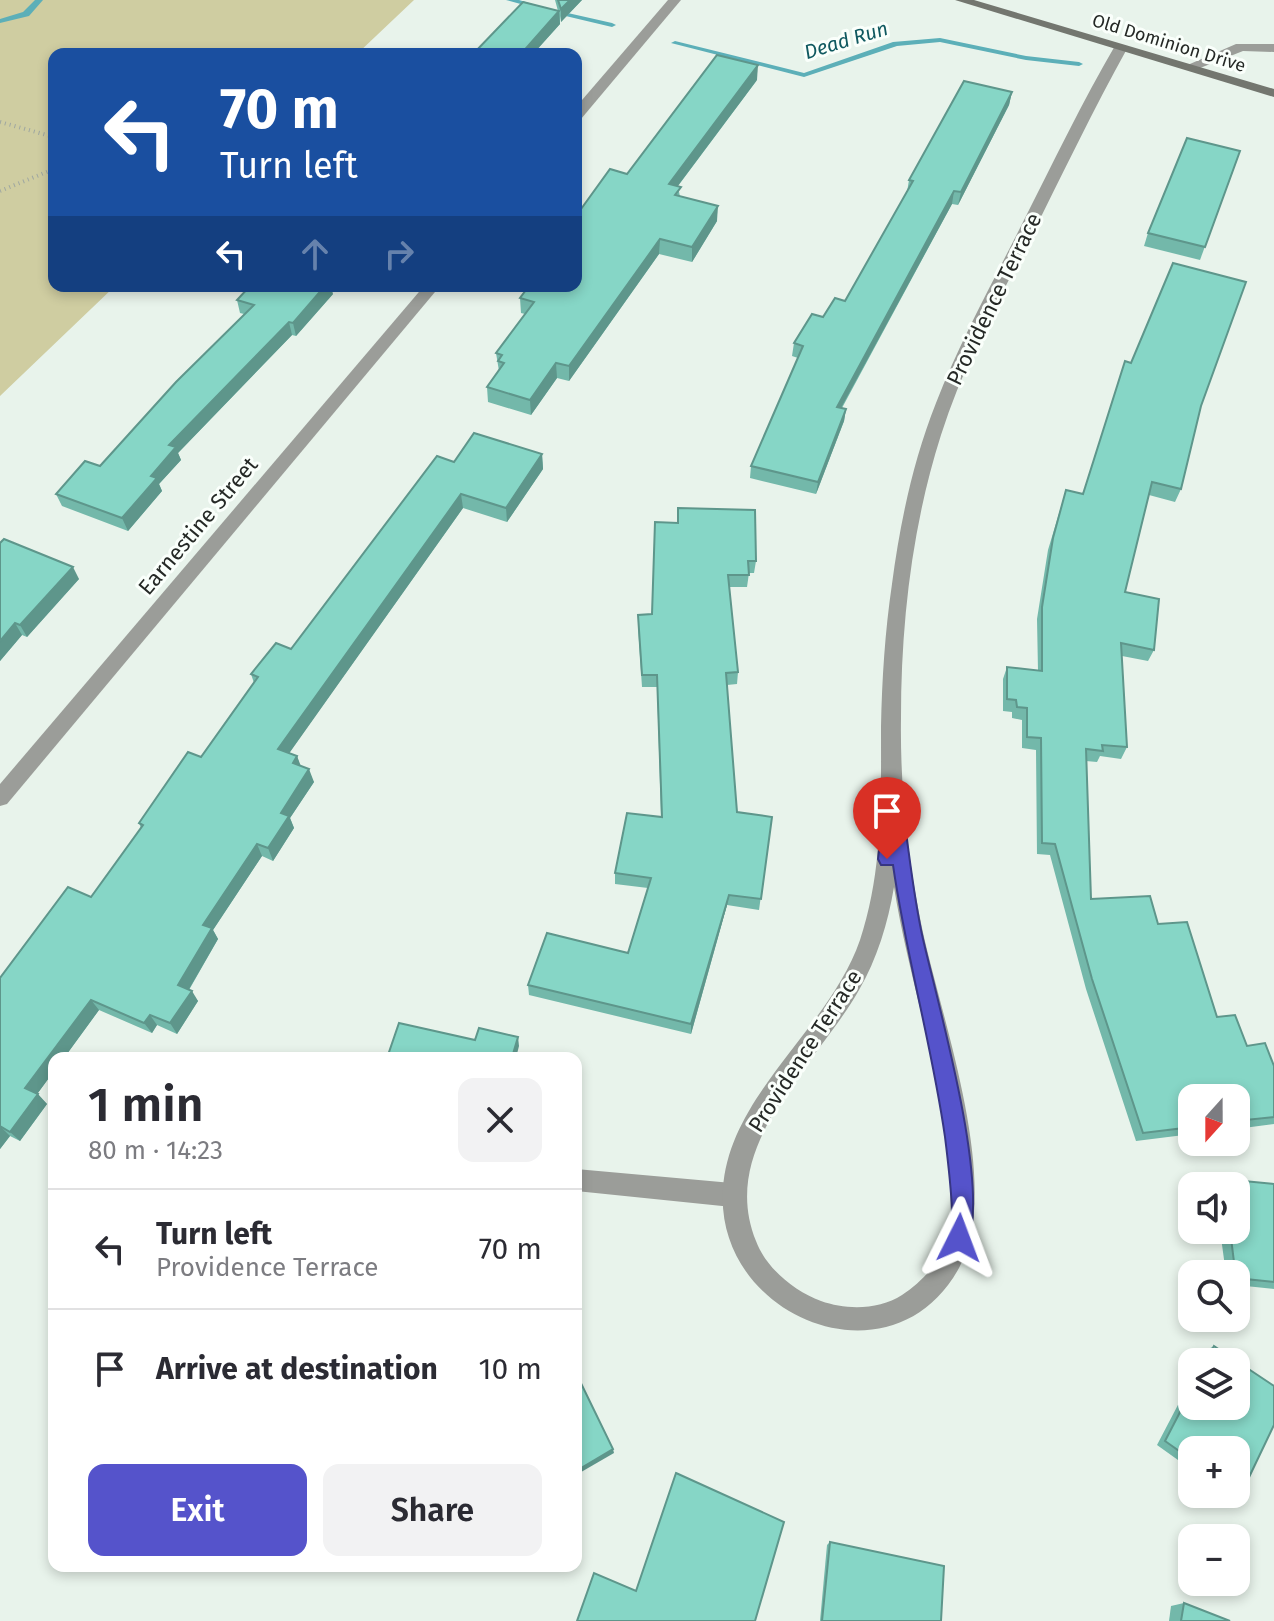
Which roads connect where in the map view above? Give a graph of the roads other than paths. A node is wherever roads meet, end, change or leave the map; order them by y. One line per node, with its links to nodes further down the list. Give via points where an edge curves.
1 (675, 0): 7 (street)
2 (961, 0): 3 (main road, Old Dominion Drive)
3 (1121, 47): 5 (main road, Old Dominion Drive); 10 (street, Providence Terrace, via 954,374 926,456 908,543 894,665)
4 (1274, 48): 5 (street, via 1241,47)
5 (1190, 67): 6 (main road, Old Dominion Drive)
6 (1274, 93)
7 (582, 109)
8 (427, 292): 9 (street, Earnestine Street)
9 (0, 798)
10 (893, 805): 12 (street, Providence Terrace, via 884,886 869,947 853,983 766,1106 740,1154); 12 (street, Providence Terrace, via 913,935 948,1086 963,1213 959,1238 938,1279 898,1312 873,1320 826,1315 763,1277 733,1223)
11 (582, 1181): 12 (street)
12 (732, 1195)

